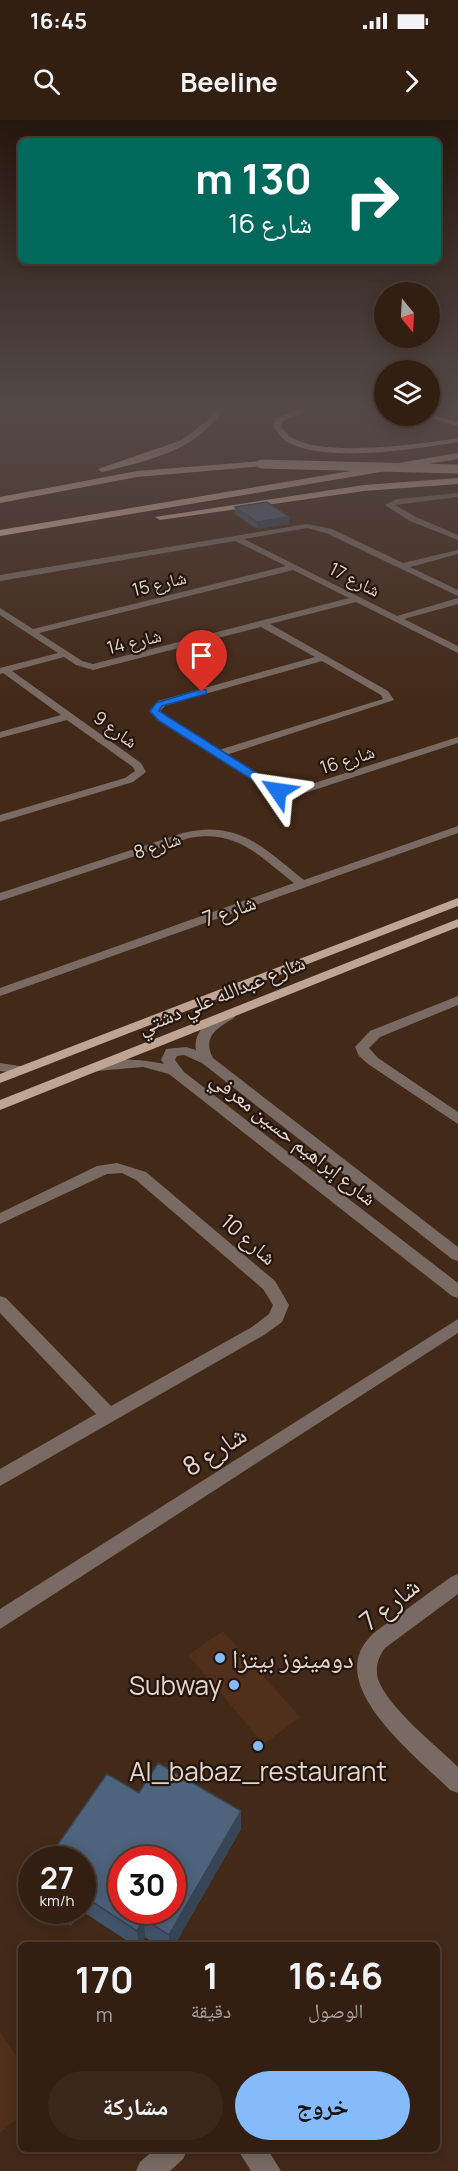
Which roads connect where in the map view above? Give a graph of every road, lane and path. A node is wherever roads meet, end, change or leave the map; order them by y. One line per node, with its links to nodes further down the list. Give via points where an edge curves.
1 (112, 505): 6 (highway)
2 (164, 505): 8 (highway)
3 (221, 505): 7 (highway)
4 (245, 505): 7 (highway)
5 (390, 505): 10 (street, via 399,513)
6 (0, 524)
7 (87, 526): 11 (highway)
8 (0, 532)
9 (236, 538): 13 (street, via 315,527); 14 (street, شارع 17); 15 (street)
10 (458, 538)
11 (0, 541)
12 (458, 552): 13 (street)
13 (403, 566): 16 (street)
14 (294, 567): 17 (street, شارع 17); 24 (street, شارع 15)
15 (0, 578)
16 (458, 593)
17 (357, 599): 21 (street, شارع 17); 23 (street, شارع 14)
18 (458, 602): 21 (street)
19 (0, 611): 20 (street, شارع 14)
20 (11, 618): 22 (street); 24 (street, شارع 14)
21 (396, 618): 25 (street, شارع 17)
22 (0, 621)
23 (263, 624): 26 (street, شارع 14, via 104,666 86,666); 27 (street, شارع 16)
24 (32, 632): 26 (street, شارع 14)
25 (458, 650)
26 (66, 654): 28 (street)
27 (324, 658): 32 (street, شارع 16, via 155,707 159,717); 32 (street, شارع 16, via 387,694 389,700)
28 (2, 670): 29 (street, شارع 9)
29 (69, 716): 30 (street); 33 (street, شارع 9, via 137,765 141,773)
30 (0, 735)
31 (458, 740): 32 (street, شارع 16, via 289,793 275,790)
32 (218, 754)
33 (0, 819)
34 (458, 830): 35 (street, شارع 7)
35 (302, 884): 36 (street, شارع 8, via 235,834 207,830); 39 (street, شارع 7)
36 (0, 897)
37 (458, 902): 45 (main road, شارع عبدالله علي دشتي)
38 (458, 923): 41 (main road, شارع عبدالله علي دشتي)
39 (0, 992)
40 (458, 1000): 49 (street, via 375,1034 362,1047 373,1061)
41 (235, 1012): 42 (street, شارع إبراهيم حسين معرفي, via 205,1032 201,1042); 44 (main road, شارع عبدالله علي دشتي)
42 (207, 1060): 46 (street, via 186,1051 169,1053 168,1060); 51 (street, شارع إبراهيم حسين معرفي)
43 (0, 1067): 45 (street)
44 (88, 1069): 46 (street, شارع إبراهيم حسين معرفي, via 143,1063); 48 (main road, شارع عبدالله علي دشتي)
45 (21, 1070): 47 (main road, شارع عبدالله علي دشتي)
46 (178, 1074): 52 (street, شارع إبراهيم حسين معرفي)
47 (0, 1079)
48 (0, 1105)
49 (458, 1119)
50 (0, 1219): 55 (street, شارع 10, via 94,1173 108,1168 125,1169 141,1176 269,1285 279,1299 280,1311 268,1324)
51 (458, 1255)
52 (458, 1292)
53 (0, 1302): 55 (street)
54 (458, 1325): 58 (street, شارع 8)
55 (108, 1415): 56 (street, شارع 10)
56 (0, 1478)
57 (458, 1583): 59 (street, شارع 7, via 378,1642 371,1649 367,1665 369,1684 385,1708)
58 (0, 1620)
59 (458, 1782)
60 (172, 2152): 62 (street)
61 (253, 2152): 63 (street)
62 (149, 2171)
63 (268, 2171)

